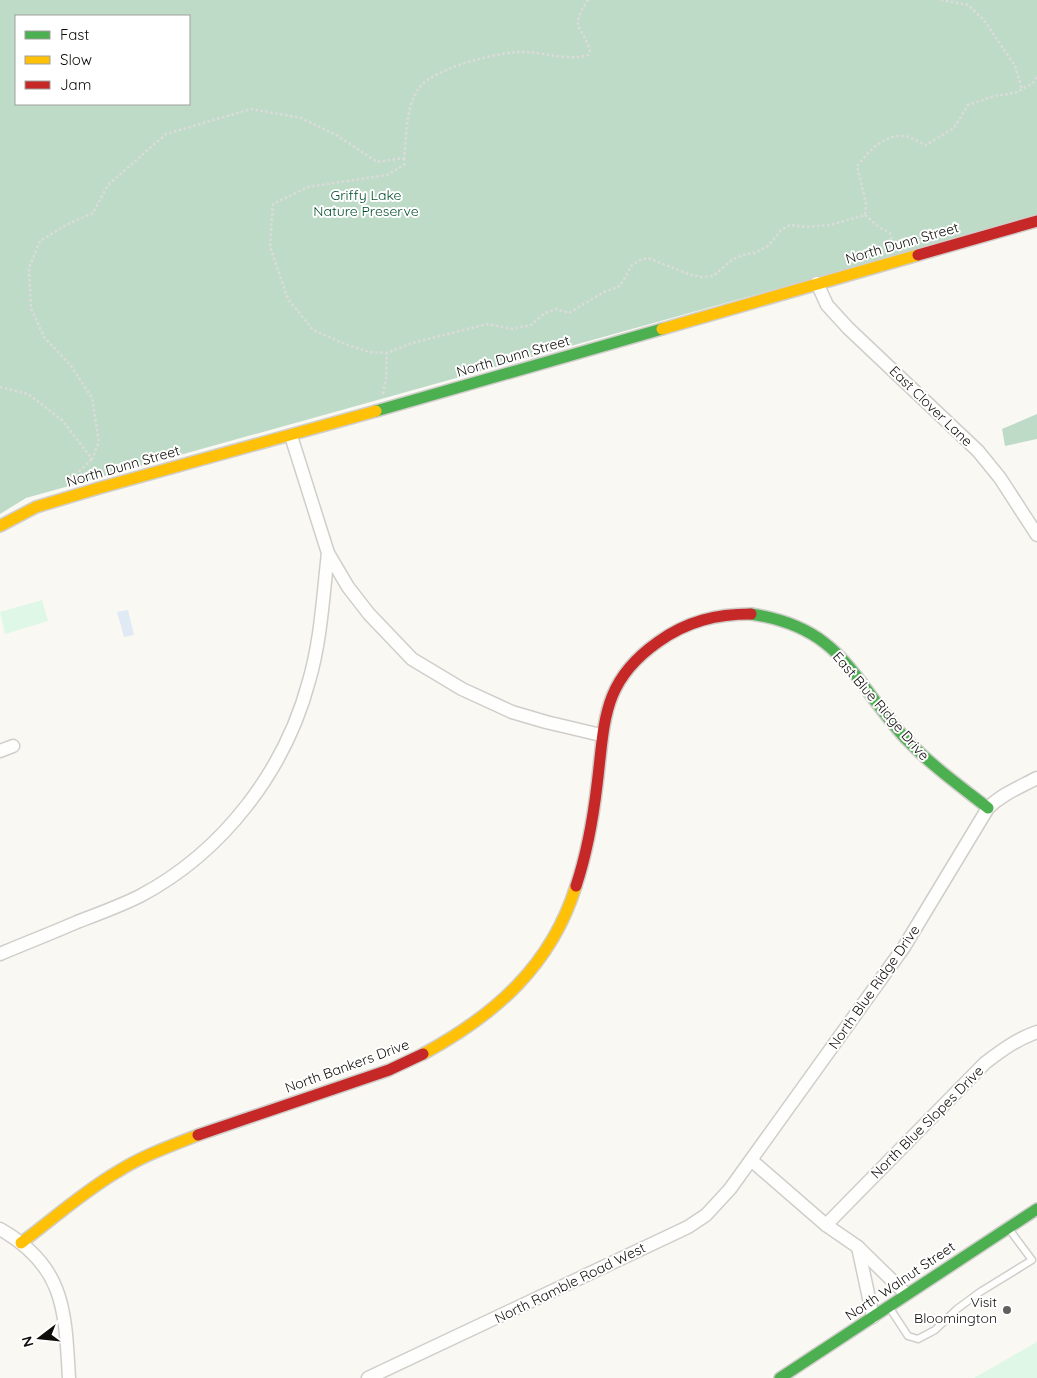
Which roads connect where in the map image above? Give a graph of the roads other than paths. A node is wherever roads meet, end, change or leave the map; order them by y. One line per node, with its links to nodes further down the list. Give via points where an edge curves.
1 (1037, 221): 2 (street, North Dunn Street)
2 (817, 283): 3 (street, North Dunn Street); 5 (street, East Clover Lane, via 827,305 848,328 978,451)
3 (290, 436): 4 (street, North Dunn Street, via 58,500 29,510); 6 (street)
4 (0, 526)
5 (1037, 535)
6 (328, 553): 7 (street, via 369,614 412,659 462,689 512,712); 12 (street, via 317,648 300,709 277,760 240,815 196,858 158,886 109,910)
7 (601, 735): 11 (street, East Blue Ridge Drive, via 617,685 639,656 670,633 720,614 773,618 804,629 832,648 915,747); 19 (street, North Bankers Drive, via 590,832 578,887 541,957 505,999 407,1062 147,1156 111,1176)
8 (13, 746): 9 (street)
9 (0, 751)
10 (1037, 778): 11 (street, via 996,800)
11 (988, 808): 14 (street, North Blue Ridge Drive, via 904,947)
12 (0, 954)
13 (1037, 1032): 16 (street, North Blue Slopes Drive, via 1005,1047 985,1063)
14 (751, 1160): 16 (street); 25 (street, North Ramble Road West, via 718,1203 692,1224)
15 (1037, 1209): 17 (street, North Walnut Street)
16 (826, 1225): 20 (street)
17 (1008, 1228): 21 (street, North Walnut Street); 22 (lane, via 1032,1260 980,1292 935,1330 918,1339 908,1336)
18 (0, 1229): 19 (street)
19 (21, 1242): 24 (street, via 44,1264 57,1290 65,1321)
20 (858, 1247): 21 (street); 23 (street)
21 (906, 1294): 22 (street, North Walnut Street)
22 (889, 1306): 23 (street, North Walnut Street)
23 (873, 1317): 26 (street, North Walnut Street)
24 (69, 1378)
25 (368, 1378)
26 (780, 1378)

